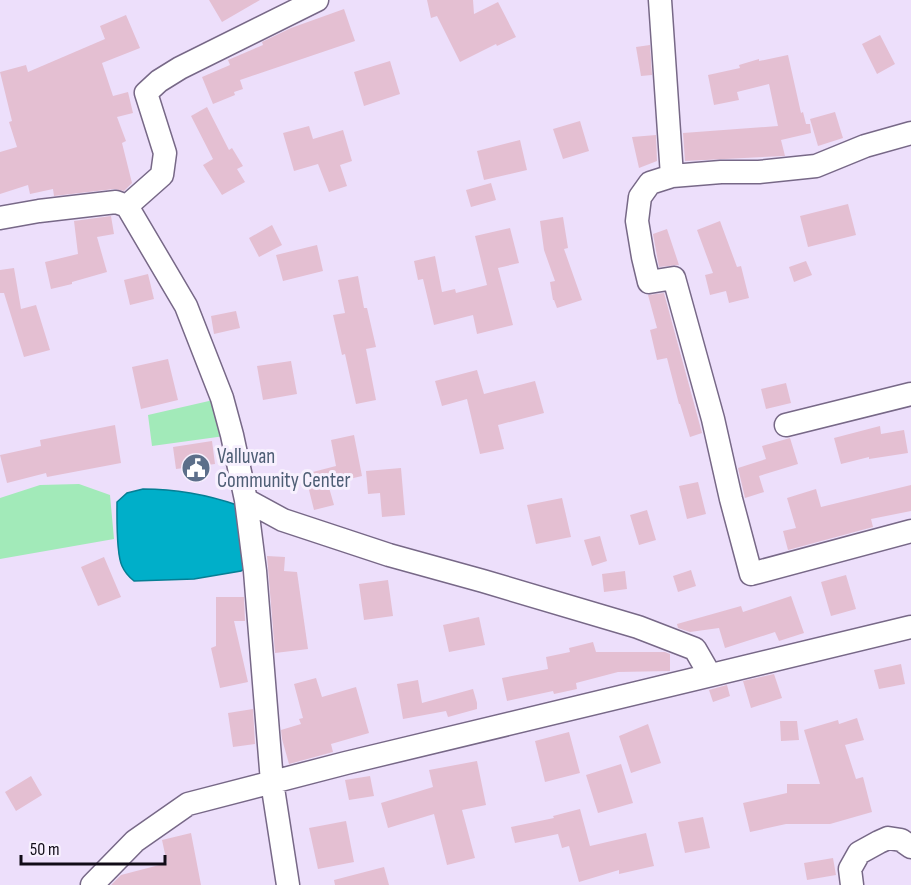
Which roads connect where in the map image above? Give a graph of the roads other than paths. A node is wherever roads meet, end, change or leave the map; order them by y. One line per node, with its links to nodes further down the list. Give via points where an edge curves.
1 (317, 0): 5 (street, via 180,68 146,93 165,153 162,175)
2 (660, 0): 4 (street)
3 (911, 133): 4 (street, via 864,146 816,166)
4 (672, 176): 10 (street, via 650,183 640,197 637,221 643,257 650,282 674,278 751,574)
5 (127, 206): 6 (street, via 116,202); 9 (street, via 186,306 222,398)
6 (0, 218)
7 (911, 394): 8 (street)
8 (786, 425)
9 (246, 500): 12 (street, via 283,520 389,555 638,627 695,649); 13 (street)
10 (911, 531)
11 (911, 627): 12 (street)
12 (710, 675): 13 (street)
13 (272, 782): 15 (street, via 188,804 135,841); 16 (street)
14 (911, 847): 17 (street, via 888,838 859,853 850,870)
15 (92, 885)
16 (288, 885)
17 (852, 885)

